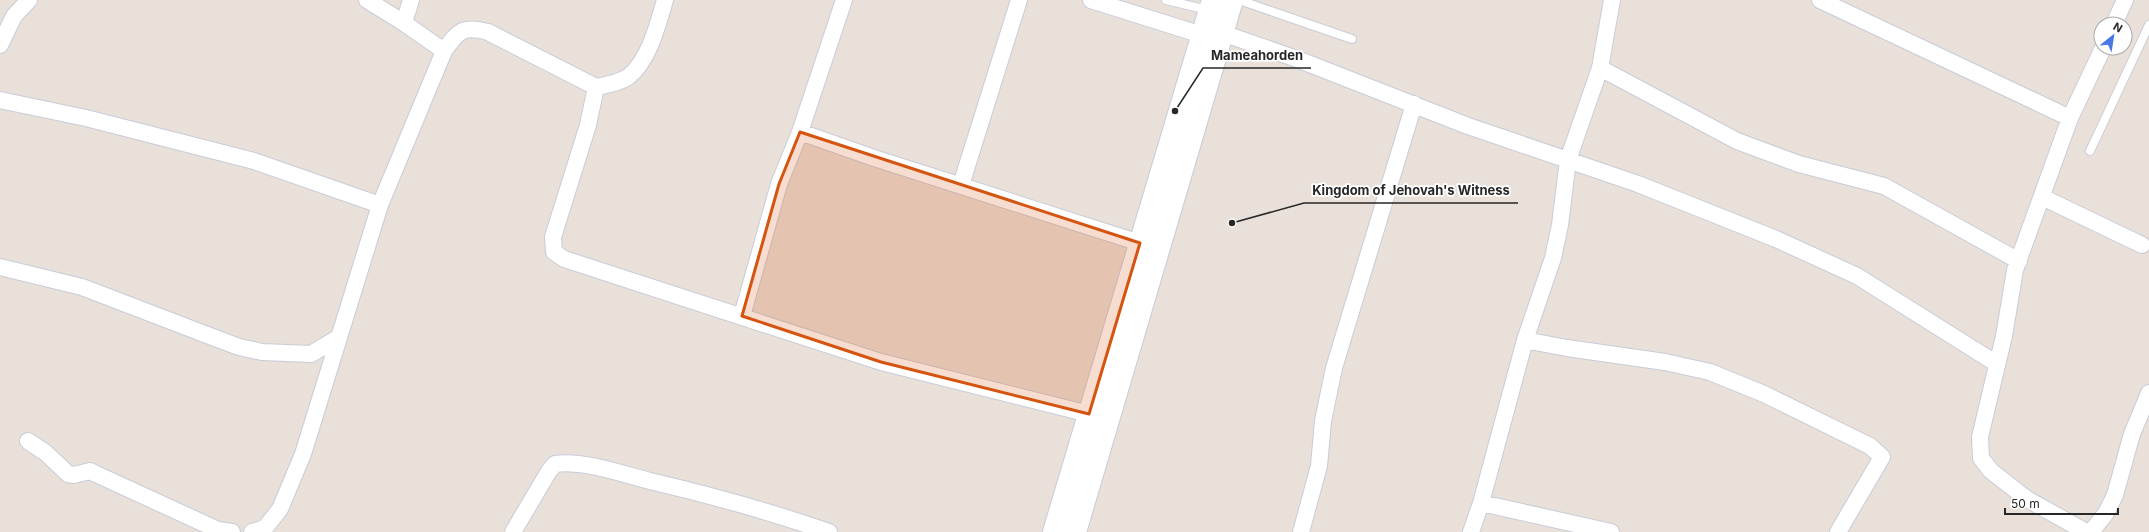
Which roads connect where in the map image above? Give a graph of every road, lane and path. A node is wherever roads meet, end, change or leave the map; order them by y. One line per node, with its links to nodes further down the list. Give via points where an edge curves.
1 (30, 0): 21 (street, via 14,16)
2 (367, 0): 17 (street)
3 (411, 0): 17 (street)
4 (665, 0): 25 (street, via 654,37 638,67 627,77)
5 (844, 0): 29 (street)
6 (1019, 0): 32 (street)
7 (1091, 0): 19 (street)
8 (1166, 0): 14 (lane)
9 (1232, 0): 19 (street)
10 (1239, 0): 20 (lane)
11 (1612, 0): 24 (street)
12 (1820, 0): 28 (street)
13 (2125, 0): 16 (street)
14 (1185, 2): 15 (lane)
15 (1211, 5): 19 (street)
16 (2118, 16)
17 (404, 23): 22 (street)
18 (2149, 25): 30 (lane)
19 (1212, 34): 27 (street, via 1297,59); 35 (street); 55 (street)
20 (1352, 39)
21 (0, 45)
22 (444, 51): 25 (street, via 456,35 470,28 476,29 488,32); 34 (street)
23 (2099, 56): 28 (street)
24 (1600, 68): 31 (street); 37 (street, via 1737,141 1799,164 1884,186)
25 (596, 87): 39 (street, via 581,151 556,224 553,237 554,252 576,265)
26 (0, 100): 34 (street, via 86,118 254,161)
27 (1414, 104): 31 (street, via 1468,126); 56 (street, via 1334,368 1323,421 1319,466)
28 (2070, 118): 33 (street)
29 (800, 132): 32 (street); 39 (street, via 779,184)
30 (2090, 151)
31 (1568, 160): 41 (street, via 1553,258); 43 (street, via 1704,210 1823,259 1857,276)
32 (962, 185): 35 (street)
33 (2042, 197): 36 (street); 37 (street)
34 (380, 205): 40 (street)
35 (1140, 243): 47 (street)
36 (2142, 245)
37 (2019, 261): 43 (street, via 2015,270 2008,318)
38 (0, 268): 42 (street, via 82,287 239,347 262,352)
39 (742, 316): 47 (street, via 881,362)
40 (338, 338): 42 (street); 44 (street)
41 (1525, 340): 49 (street); 59 (street, via 1665,362 1710,372 1764,394 1870,446 1882,457)
42 (311, 354): 44 (street)
43 (1997, 364): 60 (street, via 1980,437 1980,458 1990,471 2027,499)
44 (326, 374): 51 (street, via 303,454 280,509 265,528)
45 (2149, 393): 46 (street)
46 (2145, 410): 61 (street, via 2115,495 2106,513)
47 (1089, 414): 54 (street)
48 (28, 440): 50 (street, via 68,474 90,471 218,530)
49 (1481, 503): 57 (street); 58 (street)
50 (232, 532)
51 (252, 532)
52 (513, 532): 53 (street, via 549,471 555,464 564,463 605,469 681,487)
53 (829, 532)
54 (1054, 532)
55 (1075, 532)
56 (1301, 532)
57 (1471, 532)
58 (1611, 532)
59 (1838, 532)
60 (2086, 532)
61 (2091, 532)

